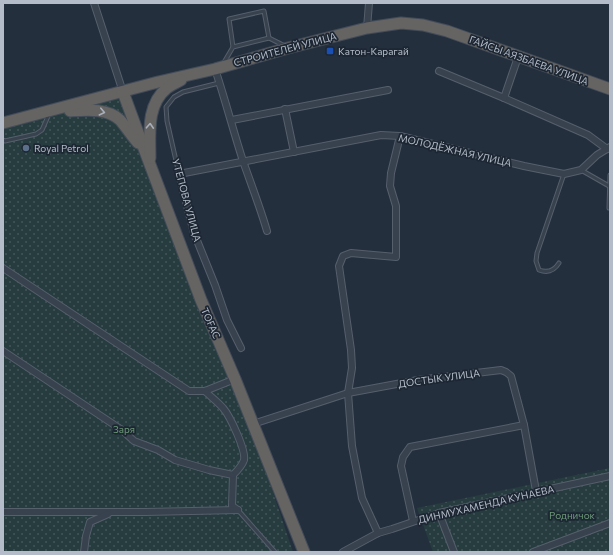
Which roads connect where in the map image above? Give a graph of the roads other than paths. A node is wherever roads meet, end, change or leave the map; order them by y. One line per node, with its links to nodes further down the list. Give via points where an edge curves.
1 (94, 3): 15 (street)
2 (369, 3): 3 (street)
3 (367, 28): 4 (highway, СТРОИТЕЛЕЙ УЛИЦА, via 401,23); 7 (highway, СТРОИТЕЛЕЙ УЛИЦА)
4 (447, 31): 8 (highway, ГАЙСЫ АЯЗБАЕВА УЛИЦА)
5 (269, 38): 6 (lane); 6 (lane, via 264,11 243,16 229,20); 7 (lane)
6 (233, 47): 9 (lane)
7 (288, 48): 9 (highway, СТРОИТЕЛЕЙ УЛИЦА)
8 (518, 57): 13 (highway, ГАЙСЫ АЯЗБАЕВА УЛИЦА); 16 (street)
9 (218, 68): 11 (highway, СТРОИТЕЛЕЙ УЛИЦА); 12 (street)
10 (439, 71): 16 (street)
11 (189, 75): 15 (highway, СТРОИТЕЛЕЙ УЛИЦА); 27 (highway, one-way to 11, via 151,116 155,102 167,88)
12 (220, 83): 19 (street); 29 (lane, УТЕПОВА УЛИЦА, via 183,92 166,106)
13 (610, 89)
14 (388, 90): 17 (street)
15 (124, 92): 18 (highway, СТРОИТЕЛЕЙ УЛИЦА); 24 (highway, ТОҒАС)
16 (504, 98): 23 (street, via 588,135)
17 (285, 110): 19 (street); 25 (street)
18 (50, 112): 20 (highway); 22 (lane, via 42,130 36,134); 24 (highway, one-way to 24, via 106,112 119,120)
19 (232, 120): 26 (street)
20 (3, 123)
21 (400, 136): 25 (street, МОЛОДЁЖНАЯ УЛИЦА, via 381,135); 30 (street, МОЛОДЁЖНАЯ УЛИЦА); 41 (street, via 390,186 396,206 396,257 351,253 343,256 339,266 352,350)
22 (3, 140)
23 (609, 148): 28 (street, via 596,155)
24 (145, 152): 27 (highway, ТОҒАС)
25 (294, 152): 26 (street, МОЛОДЁЖНАЯ УЛИЦА)
26 (243, 160): 29 (street, МОЛОДЁЖНАЯ УЛИЦА); 34 (street)
27 (150, 165): 39 (highway, ТОҒАС, via 201,300)
28 (581, 170): 30 (street, МОЛОДЁЖНАЯ УЛИЦА); 32 (lane)
29 (179, 174): 37 (street, УТЕПОВА УЛИЦА, via 194,233 227,320)
30 (564, 174): 35 (lane, via 536,261 539,270 548,272)
31 (610, 175): 32 (lane)
32 (609, 186): 33 (lane)
33 (609, 208)
34 (267, 231)
35 (559, 262)
36 (3, 268): 40 (street, via 189,390)
37 (241, 348)
38 (3, 351): 44 (street, via 116,425 134,442 158,450 175,460)
39 (235, 379): 40 (street); 42 (highway, ТОҒАС)
40 (205, 391): 44 (street, via 224,409 242,447 244,459)
41 (348, 393): 42 (street, ДОСТЫК УЛИЦА); 43 (street, ДОСТЫК УЛИЦА, via 418,380 501,370 511,376); 53 (street, via 352,446 362,498)
42 (253, 424): 56 (highway, ТОҒАС)
43 (524, 425): 46 (street, ДОСТЫК УЛИЦА); 51 (street, via 410,448 403,457 401,466)
44 (233, 475): 47 (street, via 232,506)
45 (610, 476): 46 (street, ДИНМУХАМЕНДА КУНАЕВА)
46 (536, 491): 50 (street, ДИНМУХАМЕНДА КУНАЕВА)
47 (238, 510): 49 (street); 55 (lane)
48 (3, 512): 49 (street)
49 (111, 512): 54 (street, via 90,522)
50 (439, 513): 51 (street, ДИНМУХАМЕНДА КУНАЕВА); 58 (street)
51 (413, 521): 53 (street, ДИНМУХАМЕНДА КУНАЕВА)
52 (610, 523): 59 (street)
53 (378, 533): 57 (street, ДИНМУХАМЕНДА КУНАЕВА)
54 (84, 552)
55 (275, 552)
56 (304, 552)
57 (343, 552)
58 (454, 552)
59 (533, 552)

